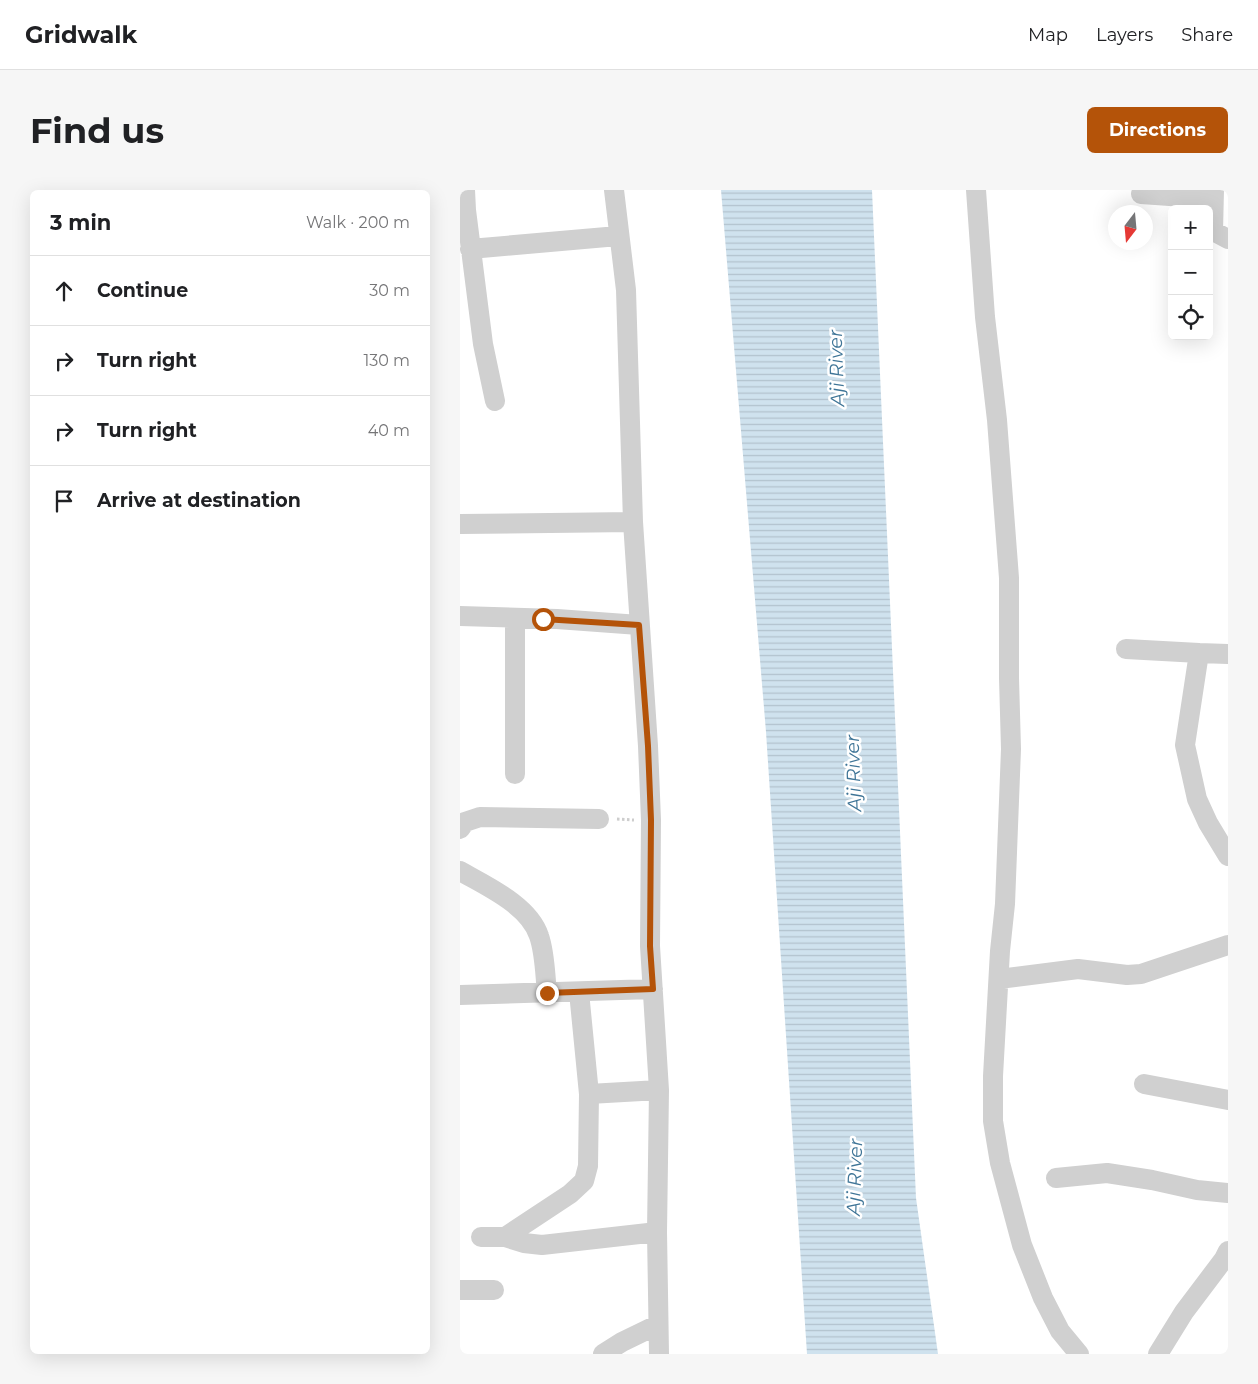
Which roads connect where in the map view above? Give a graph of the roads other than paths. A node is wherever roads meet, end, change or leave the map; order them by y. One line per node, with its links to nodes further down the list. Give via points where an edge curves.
1 (465, 190): 8 (street)
2 (614, 190): 6 (street)
3 (976, 190): 24 (street, via 1009,578 1011,749)
4 (1141, 194): 5 (street)
5 (1214, 194): 7 (street, via 1213,231)
6 (618, 236): 8 (street); 10 (street, via 626,290)
7 (1228, 239)
8 (470, 249): 9 (street, via 482,344)
9 (495, 400)
10 (632, 522): 11 (street); 14 (street)
11 (460, 524)
12 (460, 616): 13 (street)
13 (515, 619): 14 (street); 18 (street)
14 (639, 625): 25 (street, via 651,820)
15 (1126, 649): 16 (street)
16 (1199, 653): 17 (street); 21 (street, via 1184,745 1196,799)
17 (1228, 654)
18 (514, 774)
19 (599, 819): 20 (street, via 480,817 466,822)
20 (460, 829)
21 (1228, 856)
22 (460, 870): 27 (street, via 526,915 539,935)
23 (1228, 945): 24 (street, via 1141,974 1078,969)
24 (999, 979): 44 (street, via 993,1121 1000,1163 1022,1245 1043,1298 1060,1331)
25 (653, 989): 26 (street); 30 (street)
26 (579, 992): 27 (street); 31 (street)
27 (547, 993): 28 (street)
28 (460, 994)
29 (1144, 1084): 32 (street)
30 (659, 1090): 31 (street); 35 (street)
31 (589, 1094): 37 (street, via 588,1166 584,1181)
32 (1228, 1100)
33 (1056, 1178): 34 (street, via 1107,1173)
34 (1228, 1193)
35 (656, 1232): 37 (street, via 556,1244 524,1243); 41 (street)
36 (481, 1237): 37 (street)
37 (506, 1237)
38 (1228, 1252): 45 (street)
39 (460, 1290): 40 (street)
40 (494, 1290)
41 (657, 1325): 42 (street); 43 (street)
42 (603, 1354)
43 (659, 1354)
44 (1079, 1354)
45 (1158, 1354)

